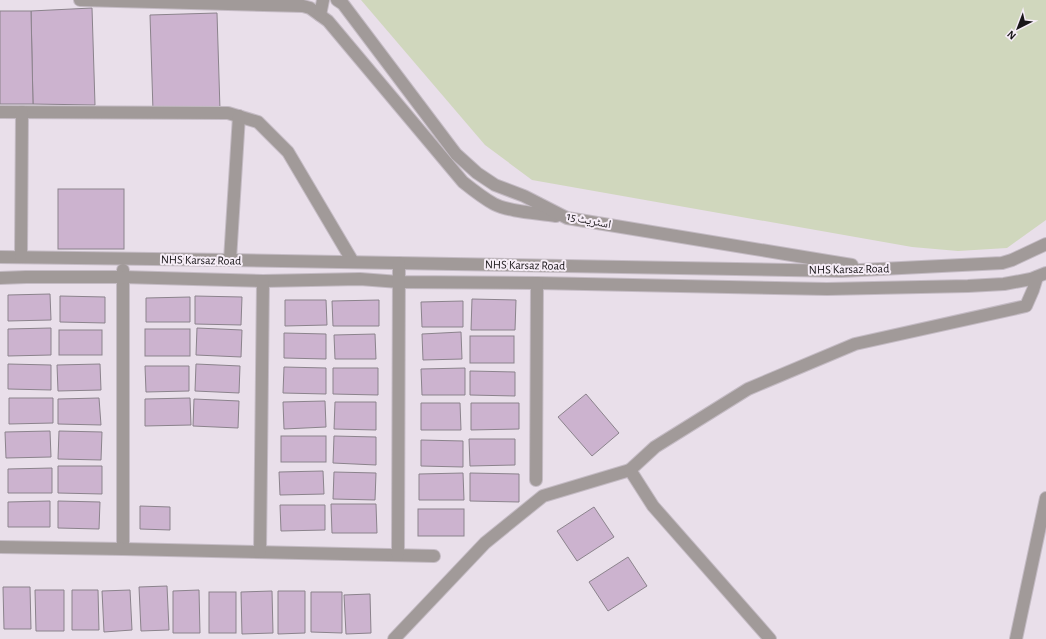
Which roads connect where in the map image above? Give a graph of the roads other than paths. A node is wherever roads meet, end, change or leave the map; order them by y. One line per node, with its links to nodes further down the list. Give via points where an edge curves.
1 (80, 0): 4 (street, via 303,6)
2 (323, 0): 4 (street)
3 (338, 0): 8 (street, اسٹریٹ 15, via 456,154 477,173 496,185)
4 (320, 15): 8 (street, via 463,182 477,194 496,205)
5 (0, 112): 6 (street)
6 (22, 112): 7 (street, via 228,113); 11 (street)
7 (239, 116): 13 (street); 15 (street, via 258,122 288,152)
8 (568, 218): 18 (street, اسٹریٹ 15)
9 (1046, 244): 18 (street, NHS Karsaz Road, via 1002,263)
10 (0, 257): 11 (street, NHS Karsaz Road)
11 (21, 257): 12 (street, NHS Karsaz Road)
12 (123, 259): 13 (street, NHS Karsaz Road); 20 (street)
13 (230, 260): 14 (street, NHS Karsaz Road)
14 (248, 260): 15 (street, NHS Karsaz Road); 22 (street)
15 (353, 262): 16 (street, NHS Karsaz Road)
16 (398, 263): 17 (street, NHS Karsaz Road); 24 (street)
17 (709, 268): 18 (street, NHS Karsaz Road); 26 (street)
18 (882, 270)
19 (1042, 275): 26 (street, NHS Karsaz Road, via 1004,284 968,286 828,289); 27 (street, via 1026,306 855,344 748,389 655,447)
20 (122, 277): 21 (street, NHS Karsaz Road); 22 (street, NHS Karsaz Road); 31 (street)
21 (0, 278)
22 (248, 281): 23 (street, NHS Karsaz Road)
23 (263, 281): 24 (street, NHS Karsaz Road, via 360,279); 32 (street)
24 (399, 282): 25 (street, NHS Karsaz Road); 33 (street)
25 (537, 283): 26 (street, NHS Karsaz Road); 28 (street)
26 (708, 286)
27 (630, 470): 35 (street, via 543,496 485,543); 36 (street, via 652,506)
28 (536, 480)
29 (1046, 498): 37 (street)
30 (0, 547): 31 (street)
31 (123, 549): 32 (street)
32 (260, 552): 33 (street)
33 (398, 555): 34 (street)
34 (434, 556)
35 (394, 639)
36 (770, 639)
37 (1016, 639)

